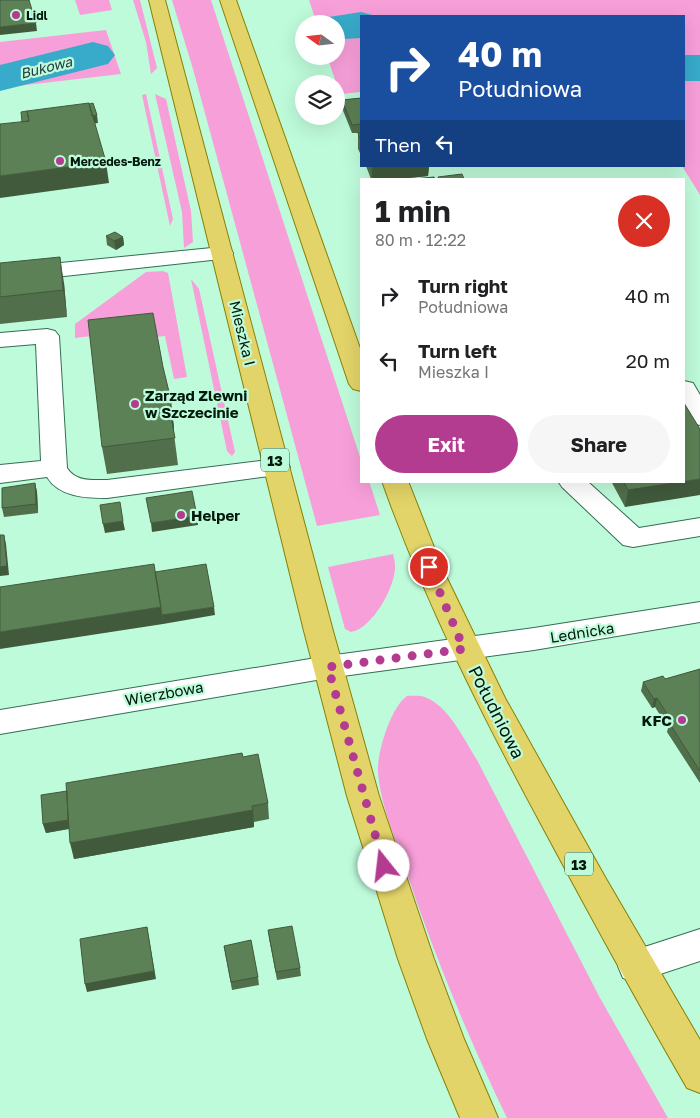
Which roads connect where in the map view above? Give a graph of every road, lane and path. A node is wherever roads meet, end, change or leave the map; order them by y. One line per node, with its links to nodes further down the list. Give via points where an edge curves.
1 (157, 0): 3 (main road, Mieszka I / 13)
2 (228, 0): 6 (main road)
3 (222, 253): 4 (street); 9 (main road, Mieszka I / 13)
4 (0, 276)
5 (0, 340): 10 (street, via 47,336)
6 (360, 381)
7 (685, 390): 8 (street)
8 (700, 417)
9 (277, 467): 10 (street, via 106,489 84,489 62,481); 17 (main road, Mieszka I / 13)
10 (54, 468): 11 (street)
11 (0, 474)
12 (396, 483): 16 (main road, 13)
13 (573, 483): 14 (street, via 633,538)
14 (700, 527)
15 (700, 612): 16 (street, Lednicka)
16 (464, 649): 17 (street, Południowa); 20 (main road, Południowa / 13)
17 (328, 667): 18 (street, Wierzbowa); 22 (main road, 13, via 389,886 442,1030)
18 (0, 722)
19 (700, 945): 20 (street)
20 (636, 966): 21 (main road, Południowa / 13)
21 (700, 1075)
22 (479, 1118)

